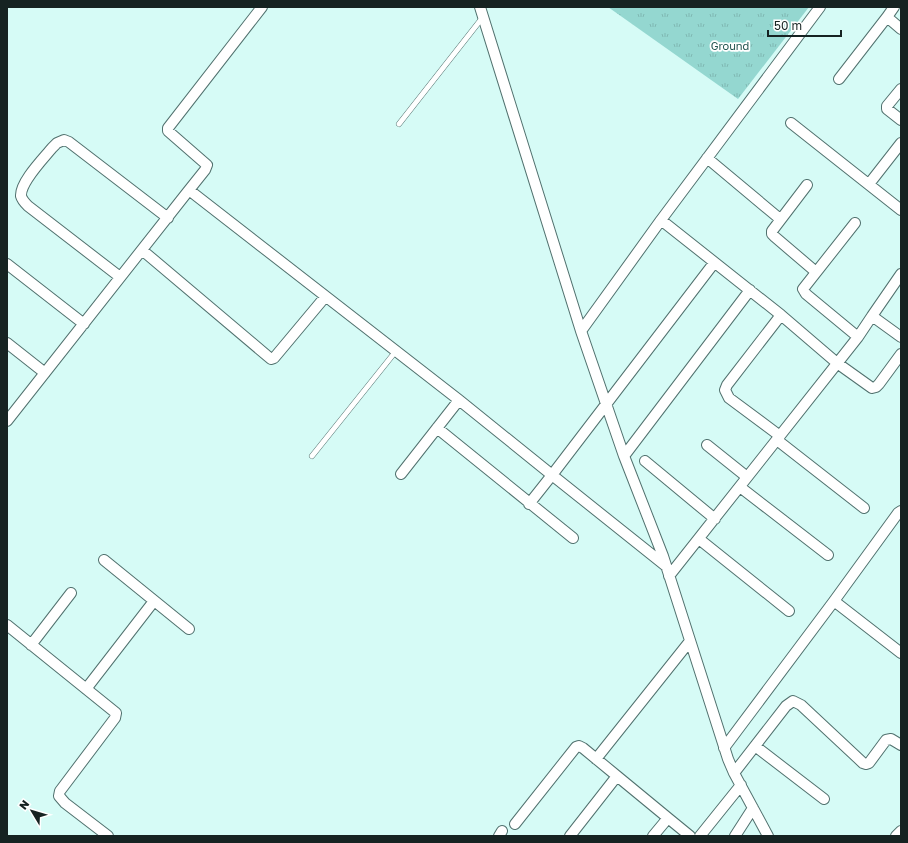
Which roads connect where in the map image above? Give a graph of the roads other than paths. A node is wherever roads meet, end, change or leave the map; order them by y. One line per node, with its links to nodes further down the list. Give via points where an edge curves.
1 (262, 7): 16 (street, via 169,125 168,131 207,165)
2 (820, 7): 13 (street)
3 (894, 7): 5 (street)
4 (481, 12): 11 (lane); 33 (street)
5 (887, 18): 6 (street); 7 (street)
6 (901, 29)
7 (839, 79)
8 (901, 89): 9 (street, via 887,109)
9 (901, 120)
10 (791, 122): 14 (street)
11 (399, 124)
12 (901, 143): 14 (street)
13 (707, 158): 19 (street); 20 (street)
14 (869, 184): 17 (street)
15 (807, 185): 19 (street)
16 (189, 190): 18 (street); 29 (street)
17 (901, 210)
18 (168, 218): 22 (street); 27 (street, via 69,142 57,142 52,148 24,183 21,198)
19 (780, 219): 25 (street, via 773,227 772,234)
20 (661, 220): 23 (street); 33 (street)
21 (855, 223): 25 (street)
22 (142, 250): 27 (street); 29 (street, via 271,359)
23 (714, 263): 28 (street); 42 (street)
24 (7, 264): 32 (street)
25 (816, 272): 34 (street, via 804,286 804,292)
26 (901, 274): 31 (street)
27 (120, 277): 32 (street)
28 (750, 290): 30 (street); 48 (street)
29 (326, 297): 37 (street)
30 (781, 315): 39 (street); 45 (street, via 725,390 728,398)
31 (872, 316): 34 (street); 35 (street)
32 (84, 324): 40 (street)
33 (581, 331): 42 (street)
34 (858, 336): 39 (street)
35 (901, 337)
36 (7, 343): 40 (street)
37 (396, 351): 41 (street); 47 (lane)
38 (901, 354): 39 (street, via 879,384 872,388)
39 (837, 363): 45 (street)
40 (45, 373): 43 (street)
41 (459, 400): 44 (street); 51 (street)
42 (607, 405): 48 (street); 51 (street)
43 (9, 414)
44 (438, 428): 50 (street); 54 (street)
45 (778, 438): 52 (street); 55 (street)
46 (706, 446): 52 (street)
47 (312, 456)
48 (624, 456): 62 (street)
49 (645, 461): 57 (street)
50 (401, 474)
51 (552, 475): 54 (street); 62 (street)
52 (747, 477): 53 (street)
53 (740, 487): 57 (street); 60 (street)
54 (530, 504): 58 (street)
55 (864, 508)
56 (901, 511): 65 (street)
57 (715, 519): 59 (street)
58 (573, 538)
59 (698, 539): 62 (street); 66 (street)
60 (828, 555)
61 (104, 560): 64 (street)
62 (668, 572): 69 (street)
63 (71, 593): 70 (street)
64 (154, 601): 68 (street); 72 (street)
65 (834, 601): 71 (street); 75 (street)
66 (789, 611)
67 (7, 625): 70 (street)
68 (189, 629)
69 (690, 641): 75 (street); 76 (street)
70 (31, 645): 72 (street)
71 (901, 653)
72 (86, 689): 85 (street, via 117,715 61,788 59,796)
73 (901, 745): 74 (street, via 891,739 886,740 869,763 863,763 801,705 793,701)
74 (755, 746): 77 (street); 80 (street)
75 (724, 748): 77 (street)
76 (596, 759): 78 (street); 83 (street, via 583,748 576,747)
77 (734, 773): 79 (street)
78 (617, 776): 82 (street); 86 (street)
79 (741, 785): 81 (street); 89 (street)
80 (824, 799)
81 (753, 808): 90 (street); 91 (street)
82 (668, 818): 87 (street); 88 (street)
83 (515, 824)
84 (901, 831): 92 (street)
85 (108, 836)
86 (570, 836)
87 (653, 836)
88 (690, 836)
89 (700, 836)
90 (735, 836)
91 (768, 836)
92 (896, 836)

